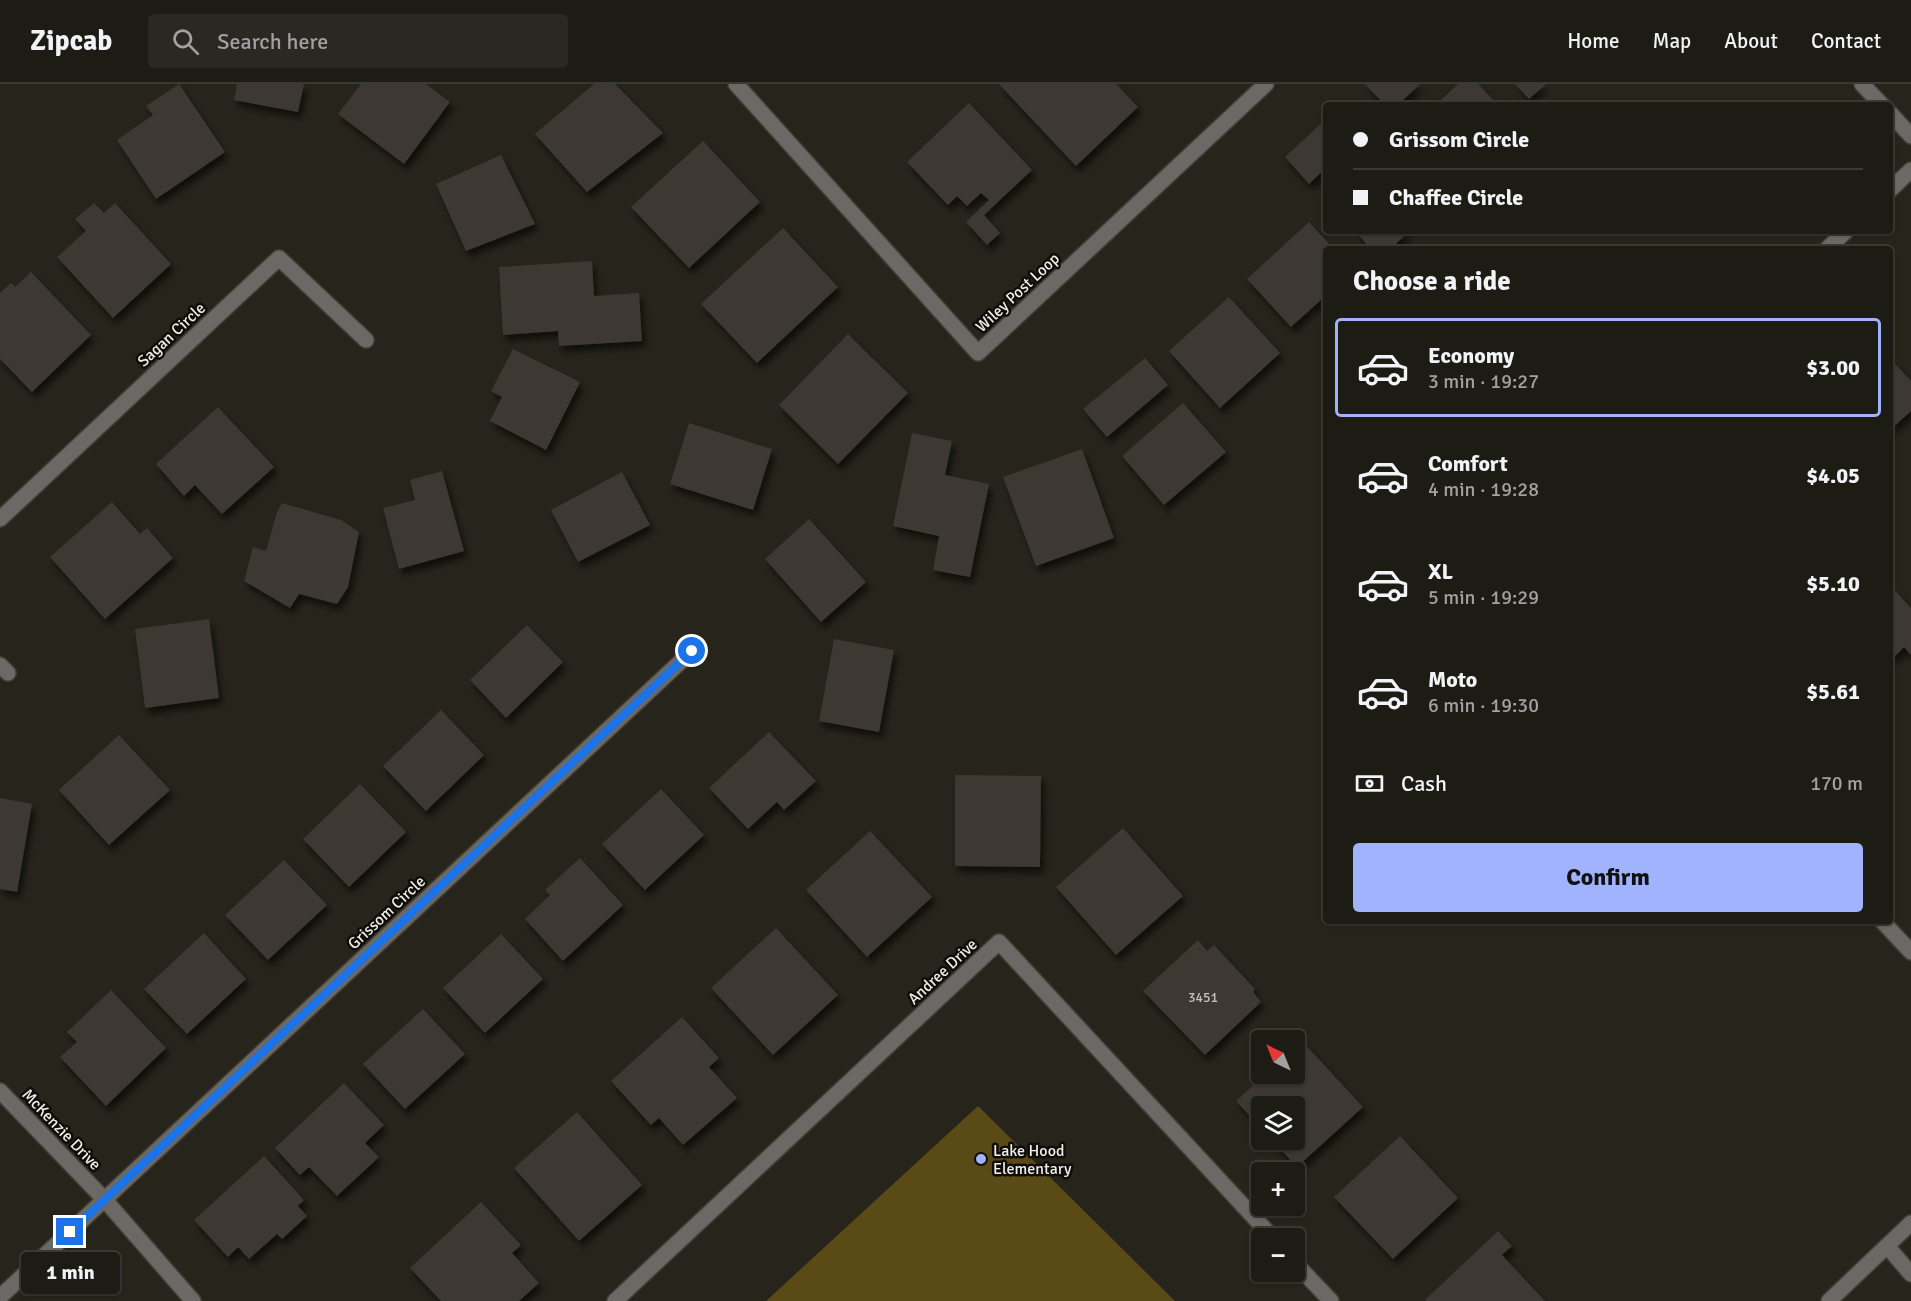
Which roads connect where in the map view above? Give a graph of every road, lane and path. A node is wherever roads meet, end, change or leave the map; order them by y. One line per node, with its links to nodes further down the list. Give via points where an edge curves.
1 (736, 84): 2 (street, Wiley Post Loop, via 978,353)
2 (1266, 84)
3 (1862, 84): 4 (street)
4 (1879, 102)
5 (1893, 116): 6 (street)
6 (1911, 136)
7 (1911, 170): 8 (street)
8 (1893, 187)
9 (1843, 234): 10 (street)
10 (1830, 246)
11 (366, 340): 12 (street, Sagan Circle, via 279,258)
12 (0, 519)
13 (692, 651): 17 (street, Grissom Circle)
14 (1885, 924): 15 (street)
15 (1911, 952)
16 (0, 1091): 17 (street, McKenzie Drive)
17 (105, 1200): 23 (street, Grissom Circle); 24 (street, McKenzie Drive)
18 (1911, 1223): 20 (street)
19 (1264, 1228): 25 (street, Andree Drive, via 999,942)
20 (1887, 1245): 22 (street); 27 (street)
21 (1305, 1274): 26 (street)
22 (1911, 1274)
23 (0, 1297)
24 (192, 1301)
25 (615, 1301)
26 (1331, 1301)
27 (1829, 1301)

